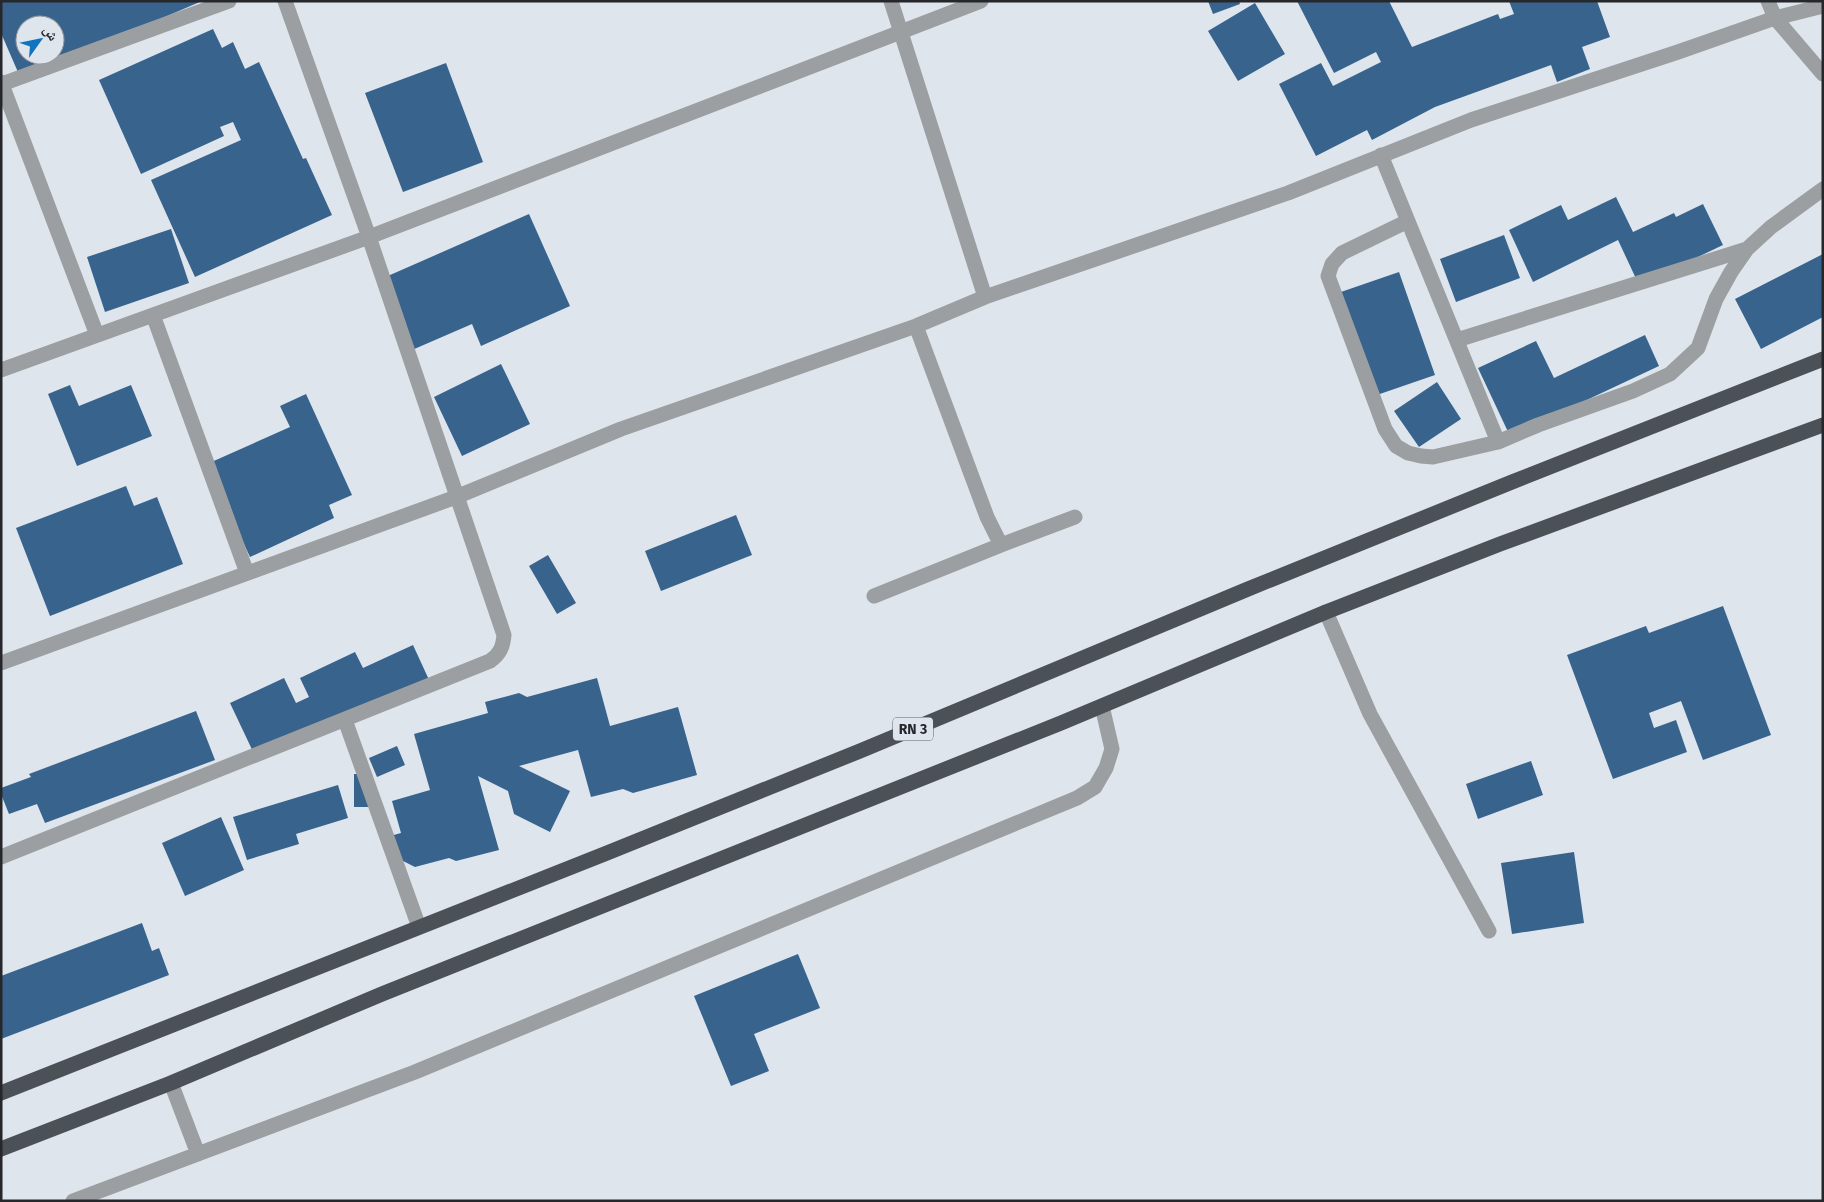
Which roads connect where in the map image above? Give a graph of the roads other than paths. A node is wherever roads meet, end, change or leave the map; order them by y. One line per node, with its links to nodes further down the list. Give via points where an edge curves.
1 (229, 1): 10 (street)
2 (285, 1): 14 (street)
3 (891, 1): 8 (street)
4 (981, 1): 8 (street)
5 (1768, 1): 7 (street)
6 (1823, 6): 7 (street)
7 (1775, 18): 9 (street); 11 (street, via 1471,120)
8 (902, 31): 14 (street); 16 (street)
9 (1823, 74)
10 (2, 83): 19 (street)
11 (1381, 155): 13 (street); 16 (street, via 1288,193)
12 (1823, 189): 15 (street)
13 (1408, 221): 20 (street); 24 (street, via 1342,253 1332,264 1328,276 1385,429 1396,446 1408,454 1421,456 1433,457)
14 (369, 237): 17 (street); 25 (street)
15 (1747, 249): 20 (street); 24 (street, via 1716,299 1698,348 1670,374)
16 (985, 297): 18 (street)
17 (153, 315): 19 (street); 28 (street)
18 (916, 326): 25 (street, via 621,429); 27 (street, via 987,517)
19 (97, 335): 22 (street)
20 (1457, 340): 24 (street)
21 (1823, 359): 35 (highway, RN 3, via 1402,526 860,751)
22 (1, 370)
23 (1823, 425): 30 (highway)
24 (1498, 442)
25 (456, 497): 28 (street); 33 (street, via 504,635 503,645 490,662)
26 (1075, 517): 27 (street)
27 (1001, 545): 29 (street)
28 (247, 574): 31 (street)
29 (874, 596)
30 (1326, 612): 32 (highway); 36 (street, via 1370,714)
31 (1, 662)
32 (1102, 706): 37 (highway, via 382,994); 40 (street, via 1112,749 1096,787 1077,798 415,1072)
33 (345, 720): 34 (street); 35 (street)
34 (1, 857)
35 (419, 927): 38 (highway, RN 3)
36 (1490, 931)
37 (171, 1083): 39 (highway); 40 (street)
38 (1, 1093)
39 (1, 1149)
40 (198, 1154): 41 (street)
41 (73, 1201)

